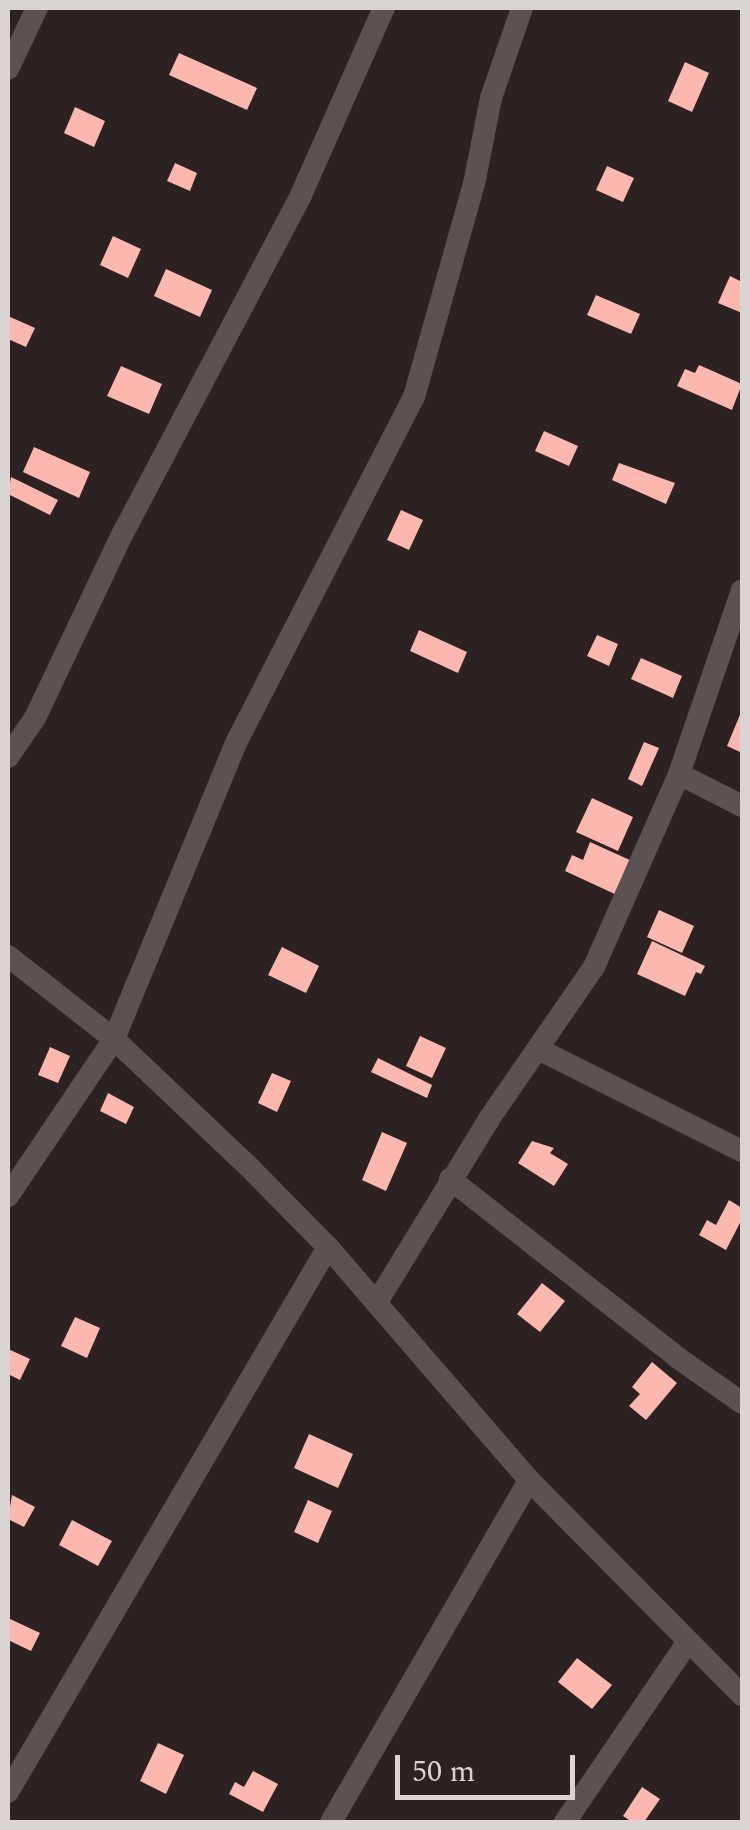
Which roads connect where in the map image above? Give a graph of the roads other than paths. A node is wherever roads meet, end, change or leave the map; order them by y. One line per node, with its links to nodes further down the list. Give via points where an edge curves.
1 (37, 8): 4 (street)
2 (384, 8): 6 (street, via 301,195 123,533 35,718)
3 (522, 8): 10 (street, via 491,98 414,397 238,741)
4 (8, 69)
5 (742, 590): 7 (street)
6 (8, 757)
7 (680, 774): 8 (street); 11 (street, via 594,967)
8 (742, 806)
9 (8, 956): 10 (street)
10 (114, 1040): 14 (street); 15 (street)
11 (538, 1049): 12 (street); 13 (street)
12 (742, 1152)
13 (450, 1179): 16 (street); 17 (street)
14 (8, 1196)
15 (328, 1247): 16 (street); 21 (street)
16 (377, 1302): 18 (street)
17 (742, 1403)
18 (529, 1480): 19 (street); 22 (street)
19 (687, 1643): 20 (street); 23 (street)
20 (742, 1694)
21 (8, 1792)
22 (331, 1822)
23 (566, 1822)

